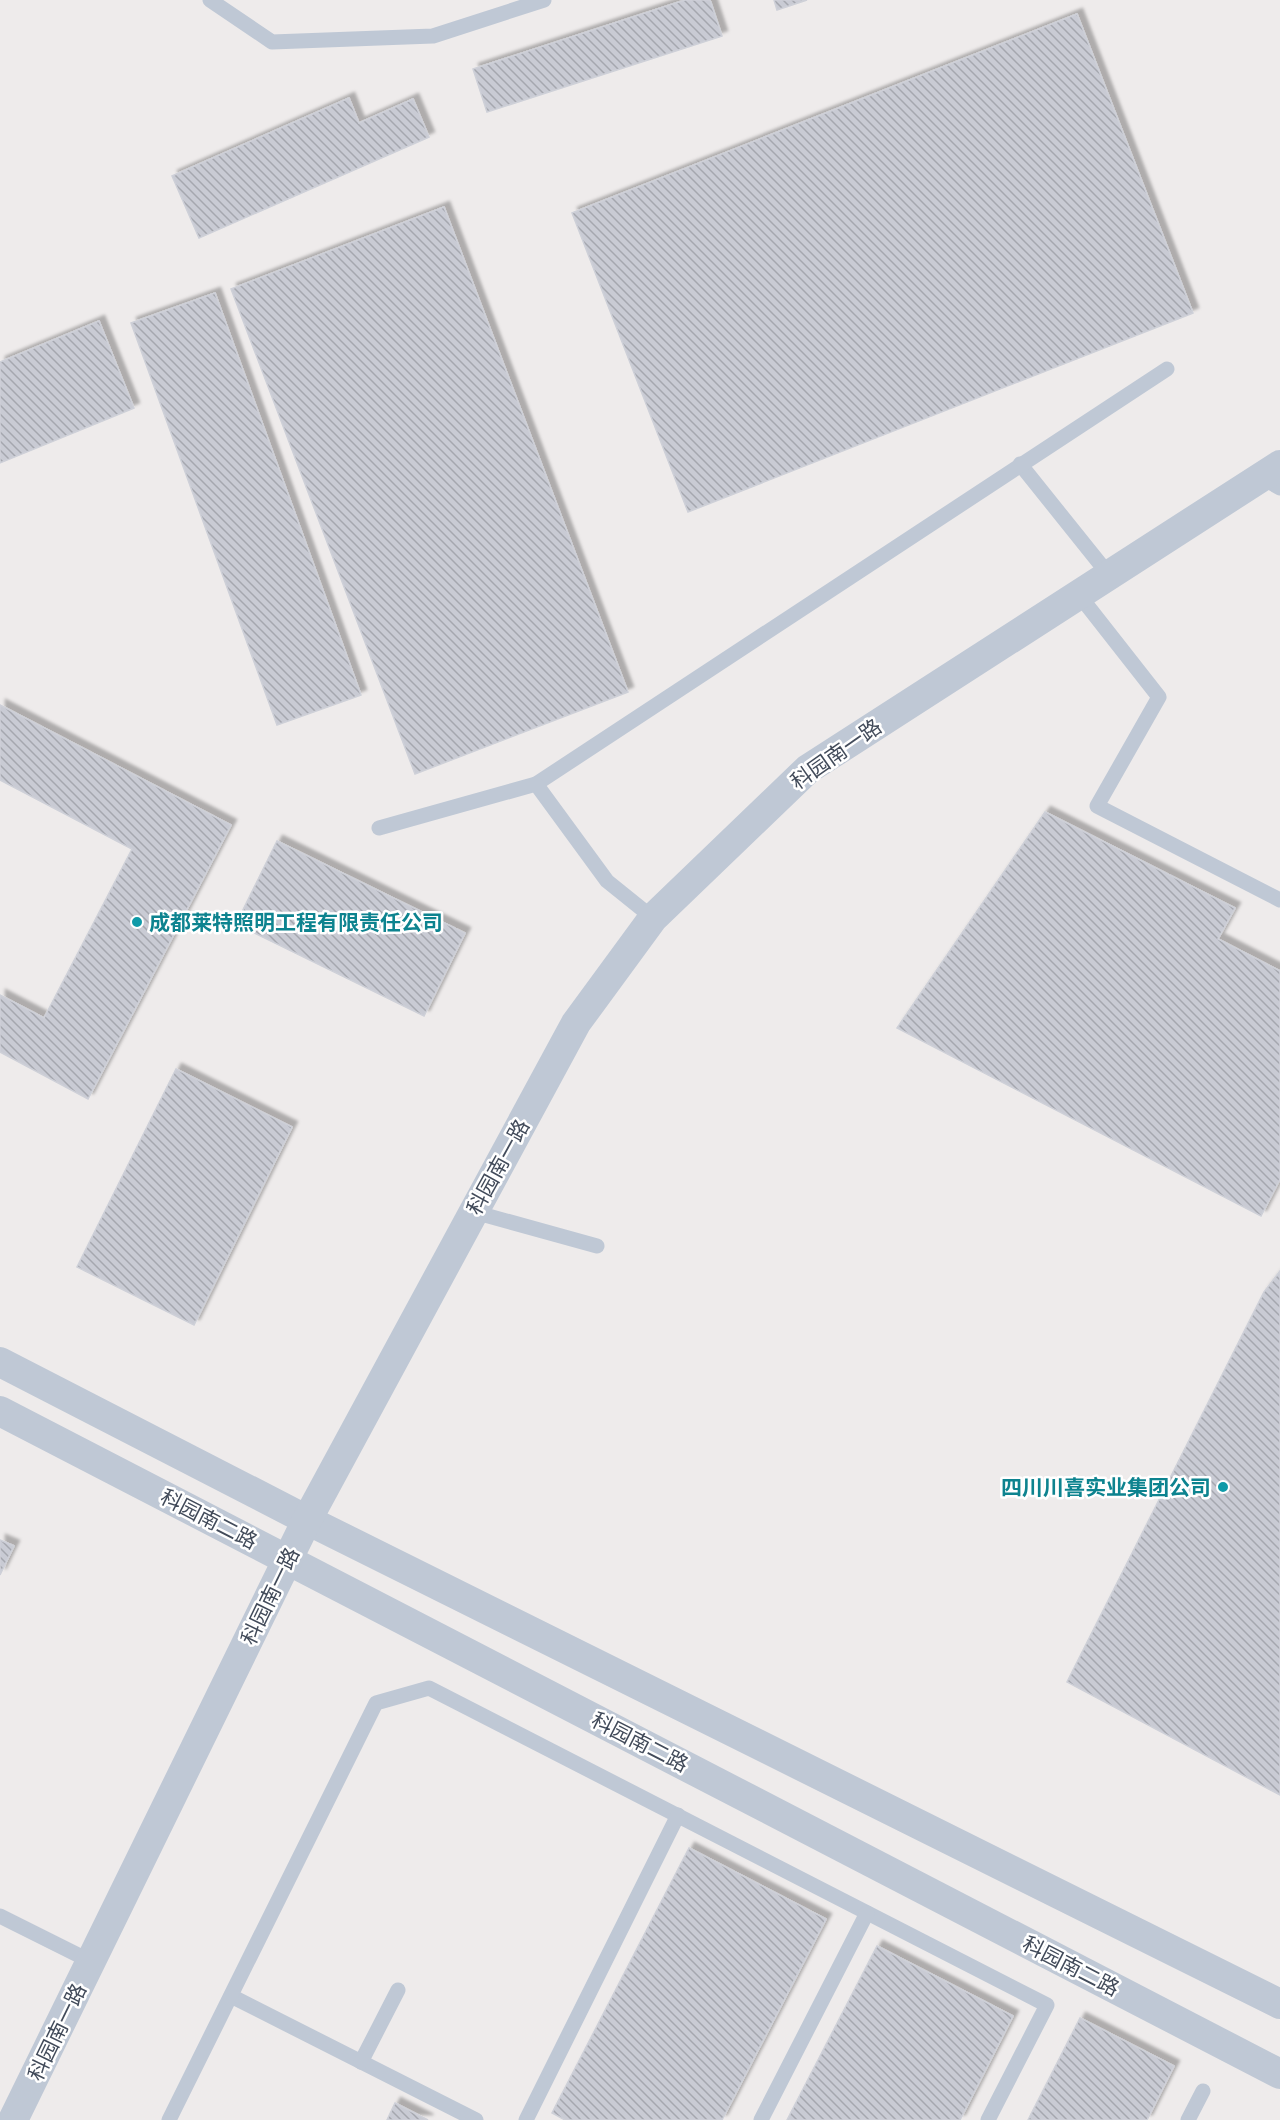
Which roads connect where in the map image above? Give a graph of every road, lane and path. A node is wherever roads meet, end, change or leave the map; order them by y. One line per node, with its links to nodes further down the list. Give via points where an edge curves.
1 (210, 0): 2 (lane, via 272,42 433,36)
2 (544, 0)
3 (1167, 369): 4 (lane)
4 (1020, 464): 6 (lane); 8 (lane)
5 (1274, 477): 6 (street, 科园南一路)
6 (1109, 575): 7 (street, 科园南一路)
7 (1079, 595): 10 (lane, via 1160,697 1097,806); 11 (street, 科园南一路, via 808,769)
8 (536, 784): 9 (lane); 11 (lane, via 607,881)
9 (379, 828)
10 (1280, 900)
11 (653, 918): 12 (street, 科园南一路, via 576,1023)
12 (474, 1212): 13 (lane); 16 (street, 科园南一路)
13 (597, 1246)
14 (0, 1362): 16 (street)
15 (0, 1411): 17 (street, 科园南二路)
16 (307, 1520): 17 (street, 科园南一路); 24 (street)
17 (288, 1560): 21 (street, 科园南一路); 26 (street, 科园南二路)
18 (678, 1815): 19 (lane); 23 (lane, via 429,1688 376,1703); 31 (lane)
19 (867, 1913): 32 (lane); 33 (lane, via 1047,2005)
20 (0, 1916): 21 (lane)
21 (92, 1962): 29 (street, 科园南一路)
22 (398, 1990): 25 (lane)
23 (231, 1996): 25 (lane); 28 (lane)
24 (1280, 2004)
25 (361, 2062): 30 (lane)
26 (1280, 2074)
27 (1203, 2091): 34 (lane)
28 (174, 2118)
29 (13, 2120)
30 (476, 2120)
31 (526, 2120)
32 (761, 2120)
33 (988, 2120)
34 (1188, 2120)

